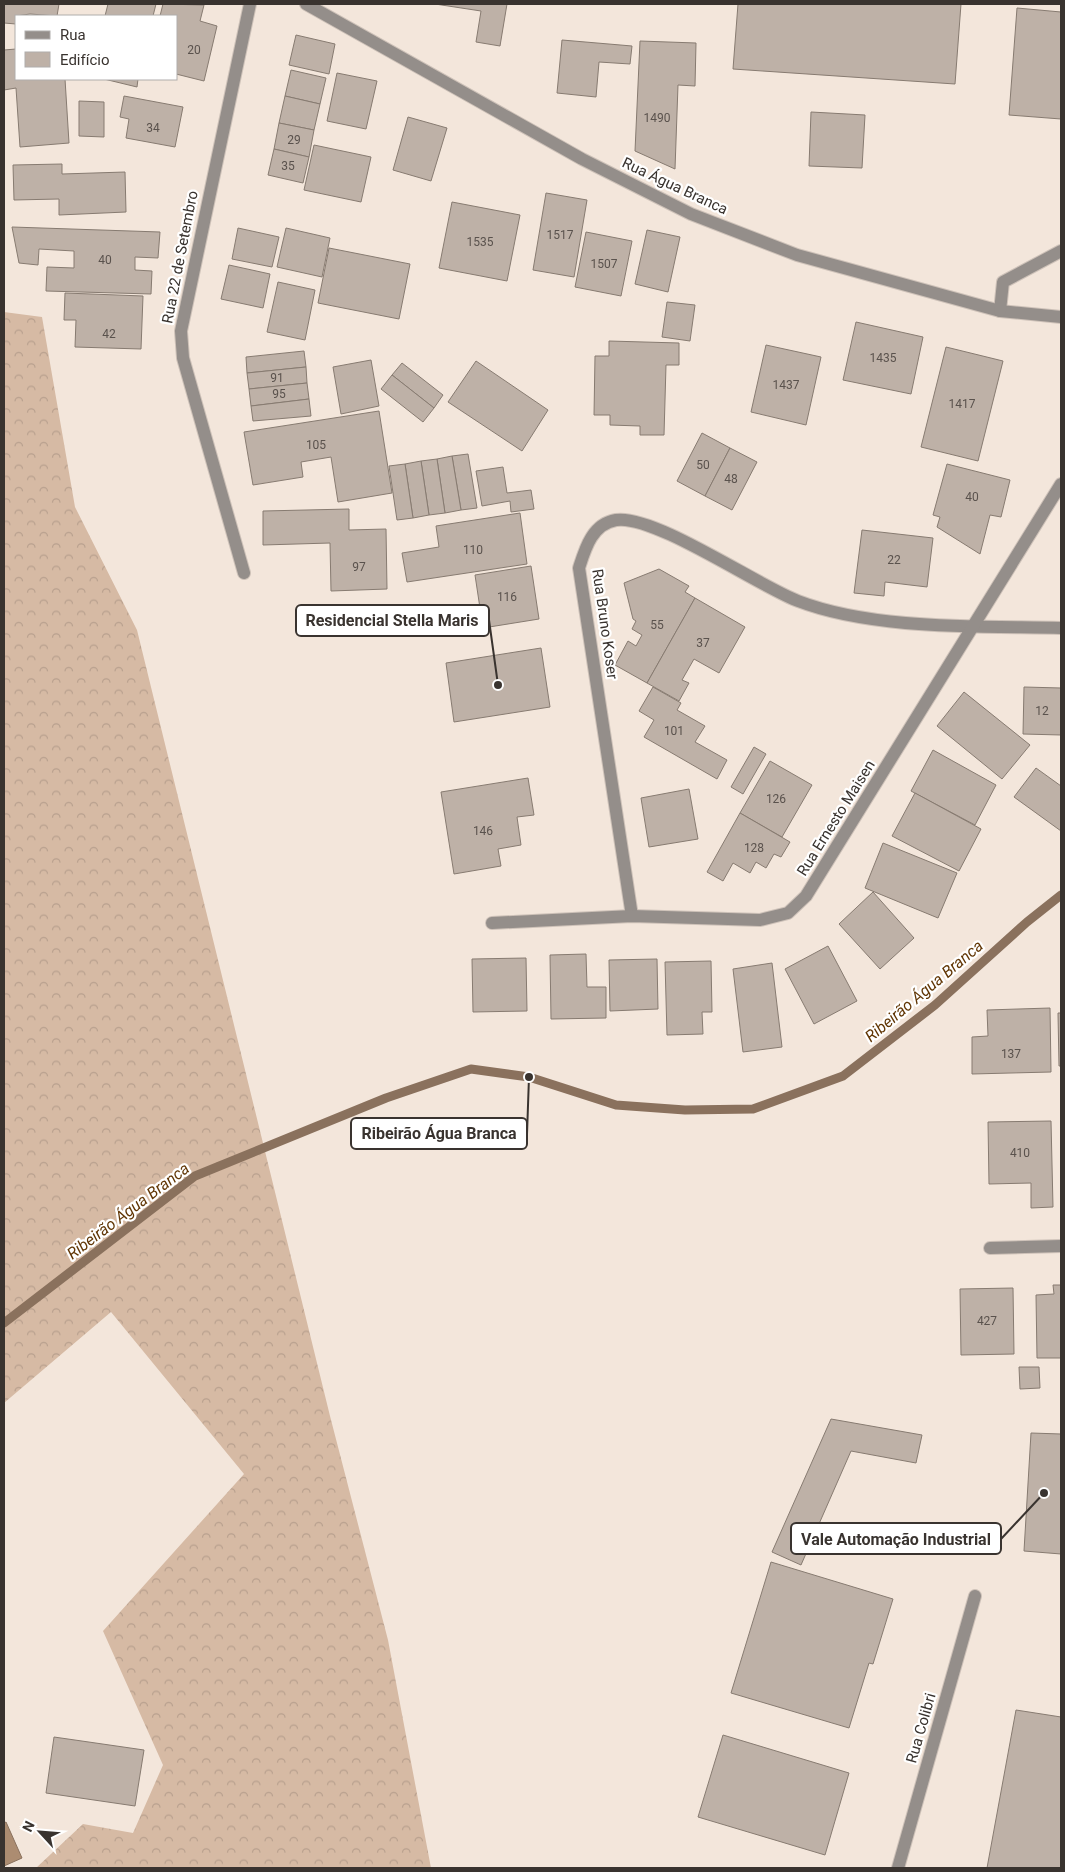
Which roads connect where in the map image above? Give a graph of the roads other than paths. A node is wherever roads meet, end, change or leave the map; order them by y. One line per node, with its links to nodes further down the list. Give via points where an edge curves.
1 (250, 4): 7 (street, Rua 22 de Setembro, via 182,331 183,358)
2 (306, 4): 4 (street, Rua Água Branca, via 582,159 690,214 797,255)
3 (1061, 251): 4 (street, via 1002,282)
4 (1000, 311): 5 (street, Rua Água Branca)
5 (1061, 317)
6 (1061, 484): 8 (street, Rua Ernesto Maisen)
7 (244, 573)
8 (975, 626): 9 (street, Rua Bruno Koser); 10 (street, Rua Ernesto Maisen, via 806,896 788,913 760,920); 10 (street, Rua Bruno Koser, via 850,616 798,601 652,526 617,520 600,528 588,541 579,568)
9 (1061, 628)
10 (632, 916): 11 (street, Rua Ernesto Maisen)
11 (492, 923)
12 (1061, 1246): 13 (street)
13 (990, 1248)
14 (975, 1596): 15 (street, Rua Colibri)
15 (898, 1868)

